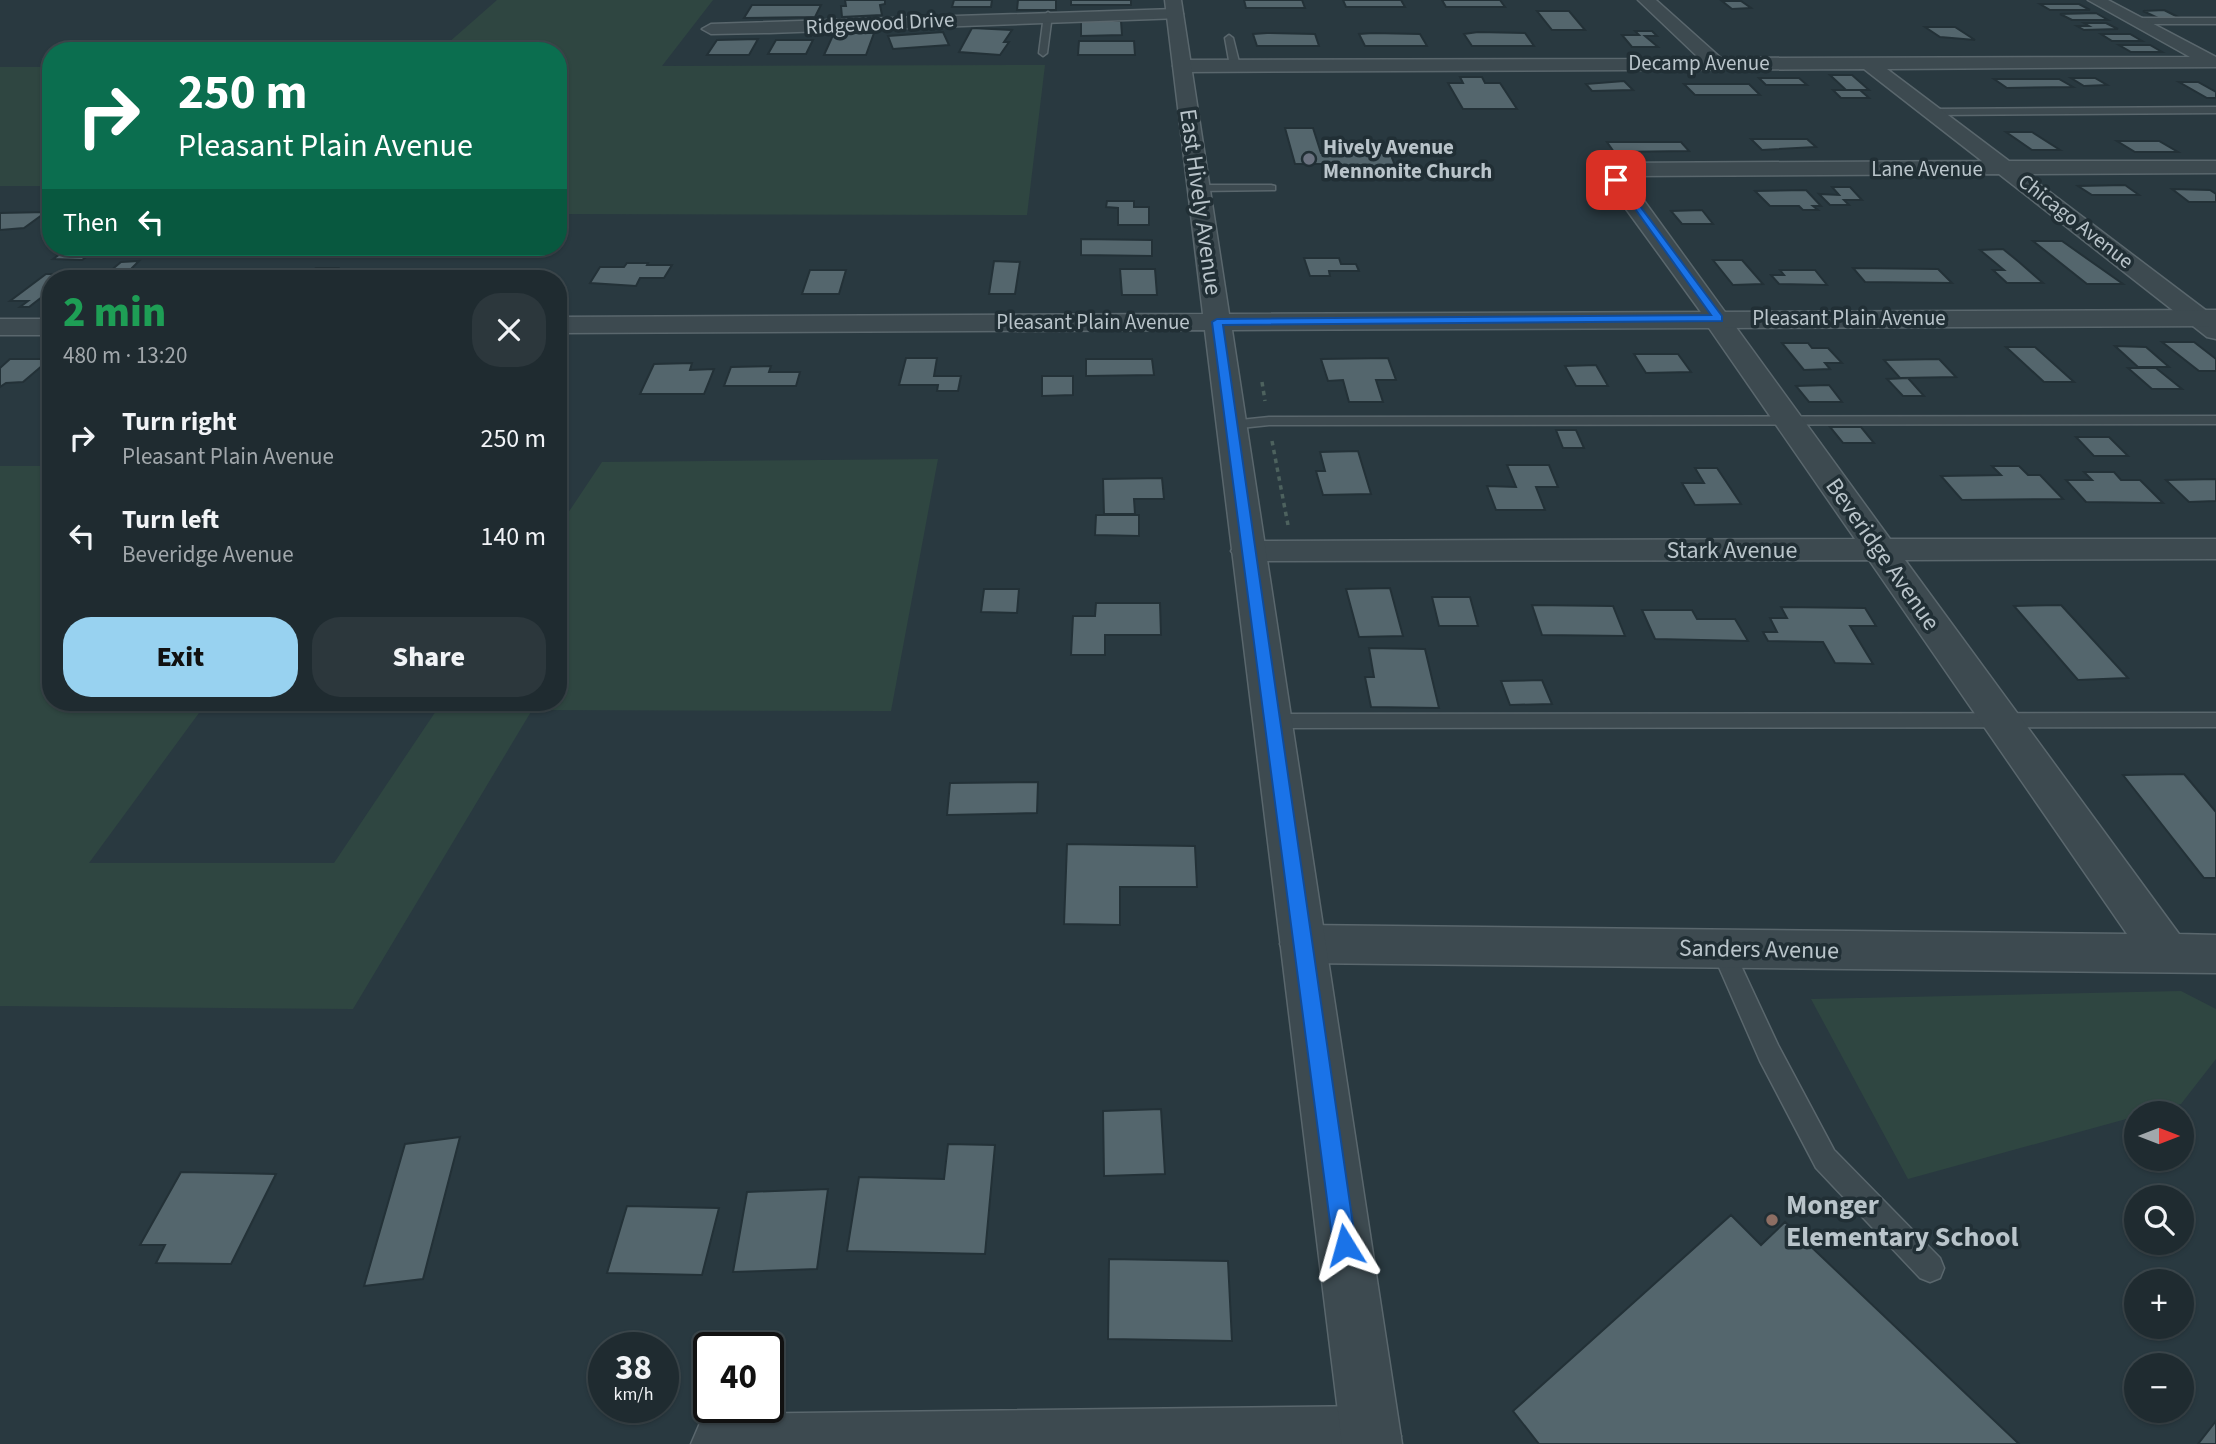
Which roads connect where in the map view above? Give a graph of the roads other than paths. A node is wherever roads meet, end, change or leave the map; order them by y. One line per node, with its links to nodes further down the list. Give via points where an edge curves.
1 (1646, 0): 10 (street)
2 (2096, 0): 6 (street)
3 (1174, 7): 4 (street, Ridgewood Drive); 13 (street, East Hively Avenue)
4 (1048, 15): 7 (street, Ridgewood Drive, via 917,15 829,27); 9 (lane)
5 (2216, 21): 6 (lane)
6 (2137, 22): 12 (street)
7 (711, 29)
8 (1229, 37): 14 (lane)
9 (1042, 53)
10 (1715, 63): 11 (street, Decamp Avenue); 14 (street, Decamp Avenue)
11 (1868, 63): 12 (street, Decamp Avenue); 16 (street, Chicago Avenue)
12 (2215, 63)
13 (1182, 66): 14 (street, Decamp Avenue); 20 (street, East Hively Avenue)
14 (1235, 66)
15 (2216, 110): 16 (lane)
16 (1934, 112): 19 (street, Chicago Avenue)
17 (2216, 167): 19 (street, Lane Avenue)
18 (1639, 169): 19 (street, Lane Avenue); 22 (street, Beveridge Avenue, via 1621,169 1616,180)
19 (2009, 169): 24 (street, Chicago Avenue)
20 (1199, 188): 21 (lane); 23 (street, East Hively Avenue)
21 (1271, 188)
22 (1719, 319): 23 (street, Pleasant Plain Avenue); 24 (street, Pleasant Plain Avenue); 29 (street, Beveridge Avenue)
23 (1217, 322): 25 (street, Pleasant Plain Avenue); 30 (street, East Hively Avenue)
24 (2211, 322)
25 (567, 325)
26 (0, 327): 27 (street)
27 (42, 327)
28 (2216, 420): 29 (lane)
29 (1787, 421): 30 (lane, via 1283,421); 32 (street, Beveridge Avenue)
30 (1231, 425): 33 (street, East Hively Avenue)
31 (2216, 549): 32 (street, Stark Avenue)
32 (1881, 550): 33 (street, Stark Avenue); 36 (street, Beveridge Avenue)
33 (1248, 551): 35 (street, East Hively Avenue)
34 (2216, 720): 36 (lane)
35 (1272, 721): 36 (lane); 37 (street, East Hively Avenue)
36 (2001, 721): 39 (street, Beveridge Avenue)
37 (1303, 944): 38 (street, Sanders Avenue); 42 (street, East Hively Avenue)
38 (1721, 949): 39 (street, Sanders Avenue); 41 (lane, via 1825,1159)
39 (2167, 954): 40 (street, Sanders Avenue)
40 (2216, 954)
41 (1930, 1268)
42 (1372, 1440): 43 (street)
43 (720, 1444)

